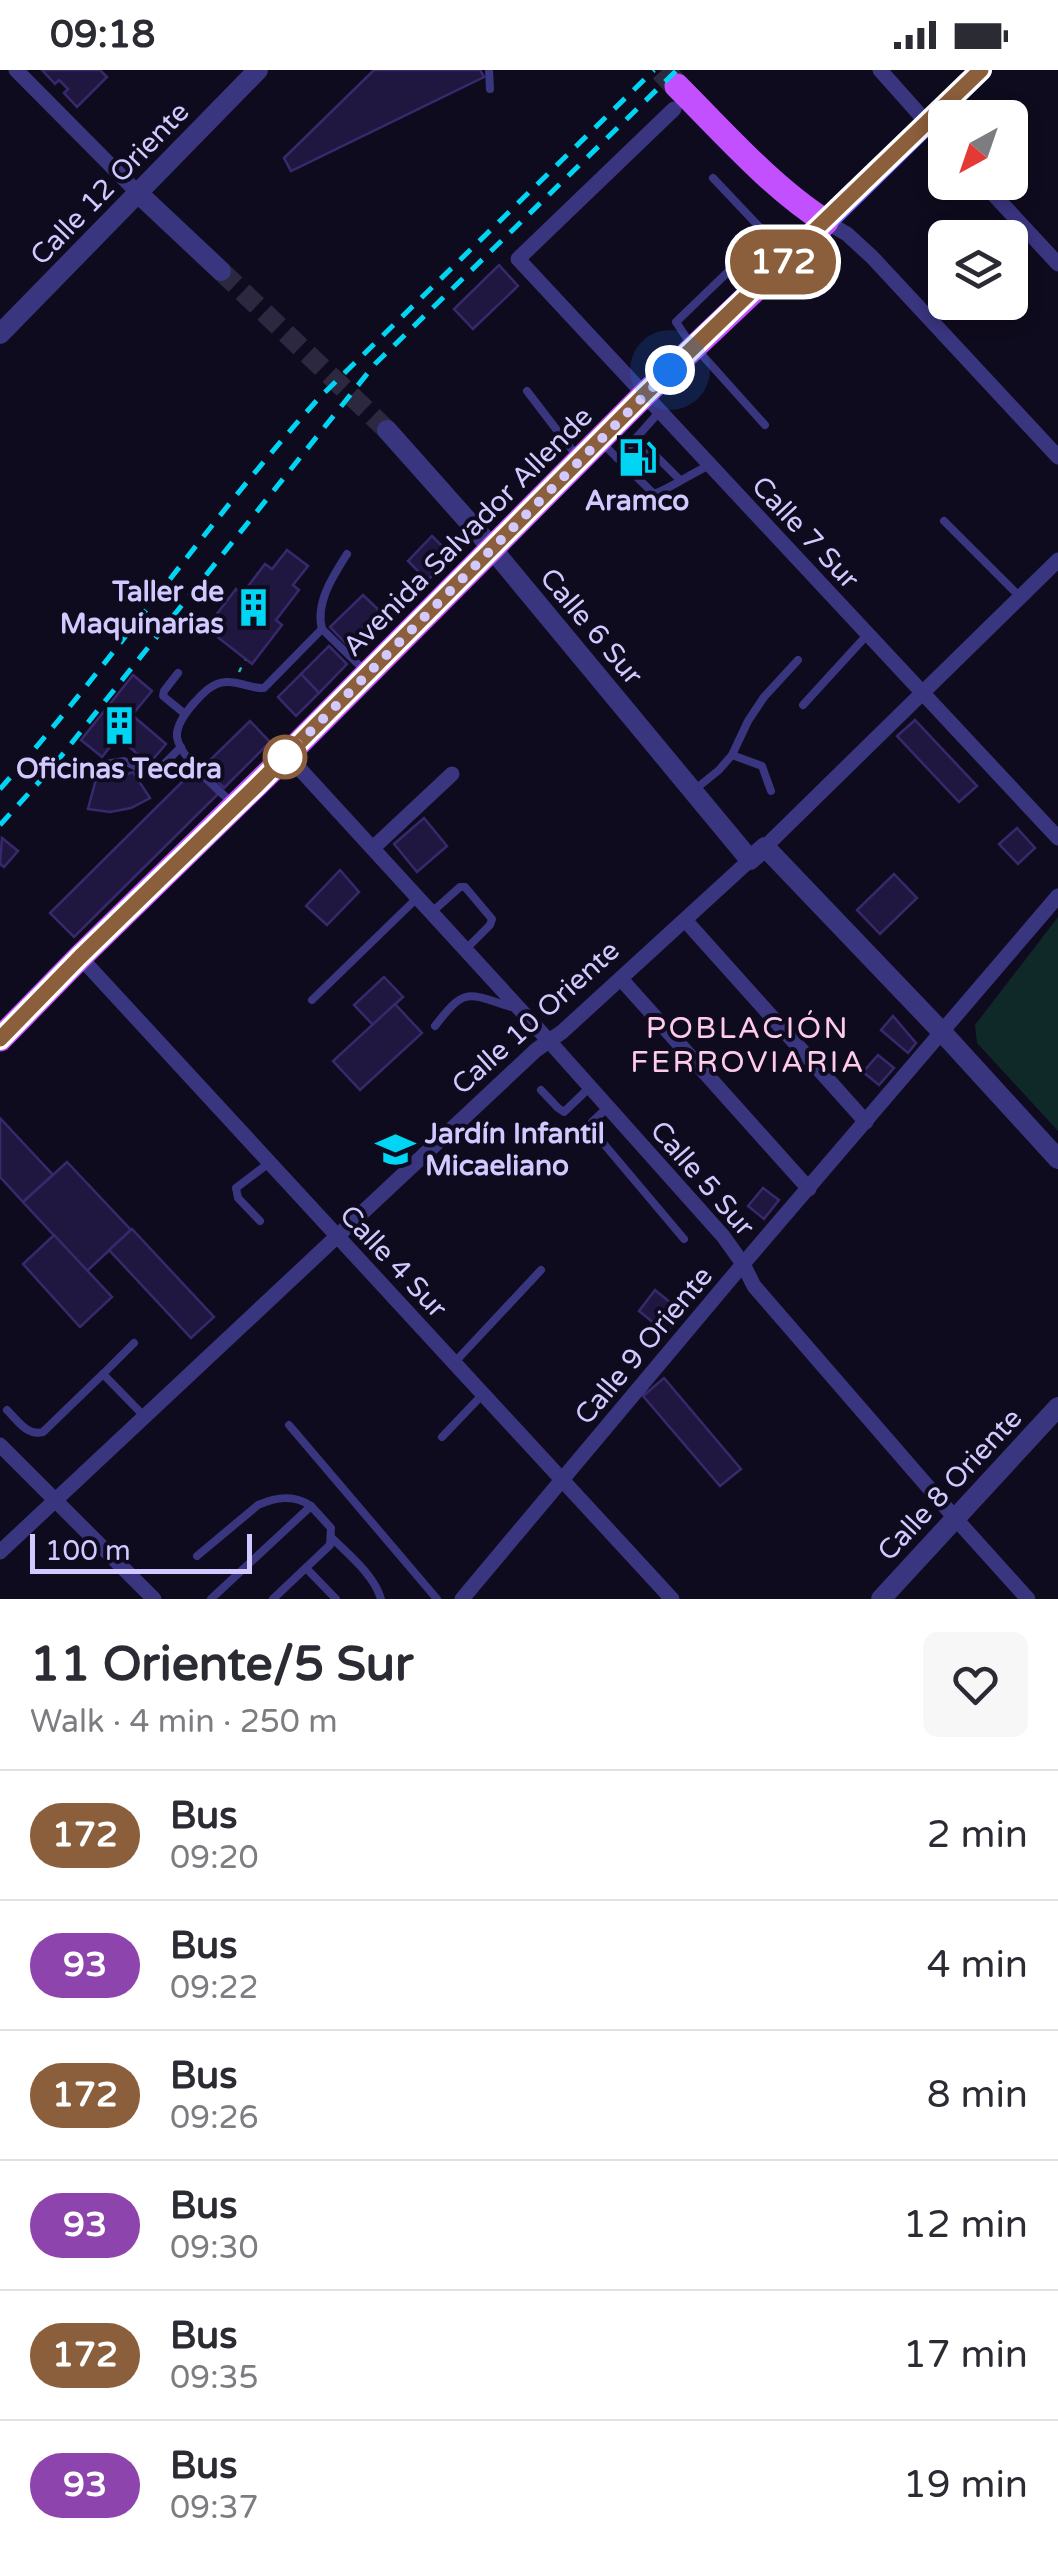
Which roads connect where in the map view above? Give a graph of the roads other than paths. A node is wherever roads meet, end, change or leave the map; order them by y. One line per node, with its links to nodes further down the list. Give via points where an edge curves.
1 (16, 70): 11 (street)
2 (258, 70): 11 (street, Calle 12 Oriente)
3 (489, 70): 6 (lane)
4 (880, 70): 9 (street)
5 (981, 70): 8 (main road, Avenida Salvador Allende)
6 (490, 88)
7 (675, 97): 13 (main road); 21 (street, Calle 7 Sur, via 518,260)
8 (950, 100)
9 (928, 122): 13 (main road, Avenida Salvador Allende)
10 (713, 178): 14 (lane)
11 (138, 193): 17 (street); 18 (street, Calle 12 Oriente)
12 (999, 200): 15 (street)
13 (826, 222): 14 (main road, Avenida Salvador Allende); 26 (street, via 872,257)
14 (788, 257): 19 (main road, Avenida Salvador Allende)
15 (1058, 264)
16 (732, 268): 19 (lane, via 676,322)
17 (221, 271)
18 (0, 334)
19 (695, 346): 21 (main road, Avenida Salvador Allende); 22 (lane)
20 (527, 391): 27 (lane)
21 (653, 402): 24 (lane); 25 (main road, Avenida Salvador Allende); 28 (street, Calle 7 Sur)
22 (764, 425)
23 (387, 430): 31 (street, Calle 6 Sur)
24 (637, 437): 25 (lane); 29 (lane)
25 (608, 449): 27 (main road, Avenida Salvador Allende); 29 (lane, via 654,494)
26 (1058, 457)
27 (580, 460): 31 (main road, Avenida Salvador Allende)
28 (710, 465): 29 (lane); 36 (street, Calle 7 Sur)
29 (680, 479)
30 (944, 521): 34 (lane)
31 (492, 549): 39 (main road, Avenida Salvador Allende); 48 (street, Calle 6 Sur)
32 (347, 554): 35 (lane, via 320,612)
33 (1058, 560): 34 (street, Calle 10 Oriente)
34 (1020, 596): 40 (street, Calle 10 Oriente)
35 (322, 630): 39 (lane); 42 (lane, via 264,688 218,684)
36 (868, 634): 40 (street, Calle 7 Sur); 41 (lane)
37 (798, 660): 45 (lane, via 764,697)
38 (178, 674): 42 (lane, via 163,696)
39 (368, 674): 44 (main road, Avenida Salvador Allende)
40 (923, 694): 51 (street, Calle 7 Sur); 53 (street, Calle 10 Oriente)
41 (803, 705)
42 (186, 714): 43 (lane, via 177,733)
43 (181, 748): 46 (lane, via 158,770 146,772 124,761); 50 (lane)
44 (287, 755): 50 (main road, Avenida Salvador Allende); 52 (street, Calle 5 Sur)
45 (732, 755): 48 (lane); 49 (lane, via 762,766)
46 (100, 765)
47 (452, 774): 52 (street)
48 (694, 791): 53 (street, Calle 6 Sur)
49 (772, 791)
50 (236, 806): 59 (main road, Avenida Salvador Allende)
51 (1058, 838)
52 (373, 848): 55 (street, Calle 5 Sur)
53 (758, 854): 57 (street, Calle 10 Oriente); 64 (street, Calle 6 Sur)
54 (1058, 896): 64 (street, Calle 9 Oriente)
55 (418, 897): 56 (street, Calle 5 Sur); 61 (lane)
56 (432, 912): 58 (street, Calle 5 Sur); 58 (lane, via 460,887 492,918)
57 (685, 920): 60 (street, Calle 10 Oriente); 70 (street)
58 (466, 950): 62 (street, Calle 5 Sur)
59 (80, 957): 65 (main road, Avenida Salvador Allende); 72 (street, Calle 4 Sur)
60 (621, 978): 66 (street, Calle 10 Oriente); 73 (street)
61 (312, 1000)
62 (520, 1010): 63 (lane, via 460,998); 66 (street, Calle 5 Sur)
63 (435, 1026)
64 (942, 1032): 70 (street, Calle 9 Oriente); 71 (street, Calle 6 Sur)
65 (0, 1039)
66 (549, 1041): 67 (street, Calle 5 Sur); 75 (street, Calle 10 Oriente)
67 (590, 1087): 68 (lane, via 564,1112); 69 (street, Calle 5 Sur)
68 (541, 1090)
69 (608, 1106): 76 (lane, via 592,1122 594,1131); 77 (street, Calle 5 Sur)
70 (866, 1122): 73 (street, Calle 9 Oriente)
71 (1058, 1160)
72 (269, 1163): 74 (lane, via 236,1188); 75 (street, Calle 4 Sur)
73 (809, 1189): 77 (street, Calle 9 Oriente)
74 (260, 1221)
75 (337, 1236): 80 (street, Calle 4 Sur); 85 (street, Calle 10 Oriente)
76 (684, 1238)
77 (742, 1264): 89 (street, Calle 9 Oriente); 92 (street, Calle 5 Sur)
78 (541, 1270): 80 (lane)
79 (134, 1343): 81 (lane)
80 (454, 1363): 82 (street, Calle 4 Sur)
81 (103, 1374): 84 (lane, via 38,1433); 85 (lane)
82 (483, 1394): 87 (lane); 89 (street, Calle 4 Sur)
83 (1058, 1406): 92 (street, Calle 8 Oriente)
84 (7, 1410)
85 (144, 1417): 90 (street, Calle 10 Oriente)
86 (289, 1425): 103 (lane)
87 (442, 1437)
88 (0, 1445): 90 (street)
89 (562, 1480): 97 (street, Calle 4 Sur); 104 (street, Calle 9 Oriente)
90 (56, 1501): 94 (street, Calle 10 Oriente); 98 (street)
91 (310, 1506): 93 (lane, via 332,1528); 95 (lane, via 292,1498 258,1505); 99 (lane)
92 (955, 1518): 105 (street, Calle 8 Oriente); 106 (street, Calle 5 Sur)
93 (332, 1538): 96 (lane); 102 (lane)
94 (0, 1552)
95 (197, 1556)
96 (306, 1568): 100 (lane); 101 (lane)
97 (669, 1598)
98 (154, 1599)
99 (211, 1599)
100 (273, 1599)
101 (336, 1599)
102 (381, 1599)
103 (437, 1599)
104 (462, 1599)
105 (881, 1599)
106 (1028, 1599)

